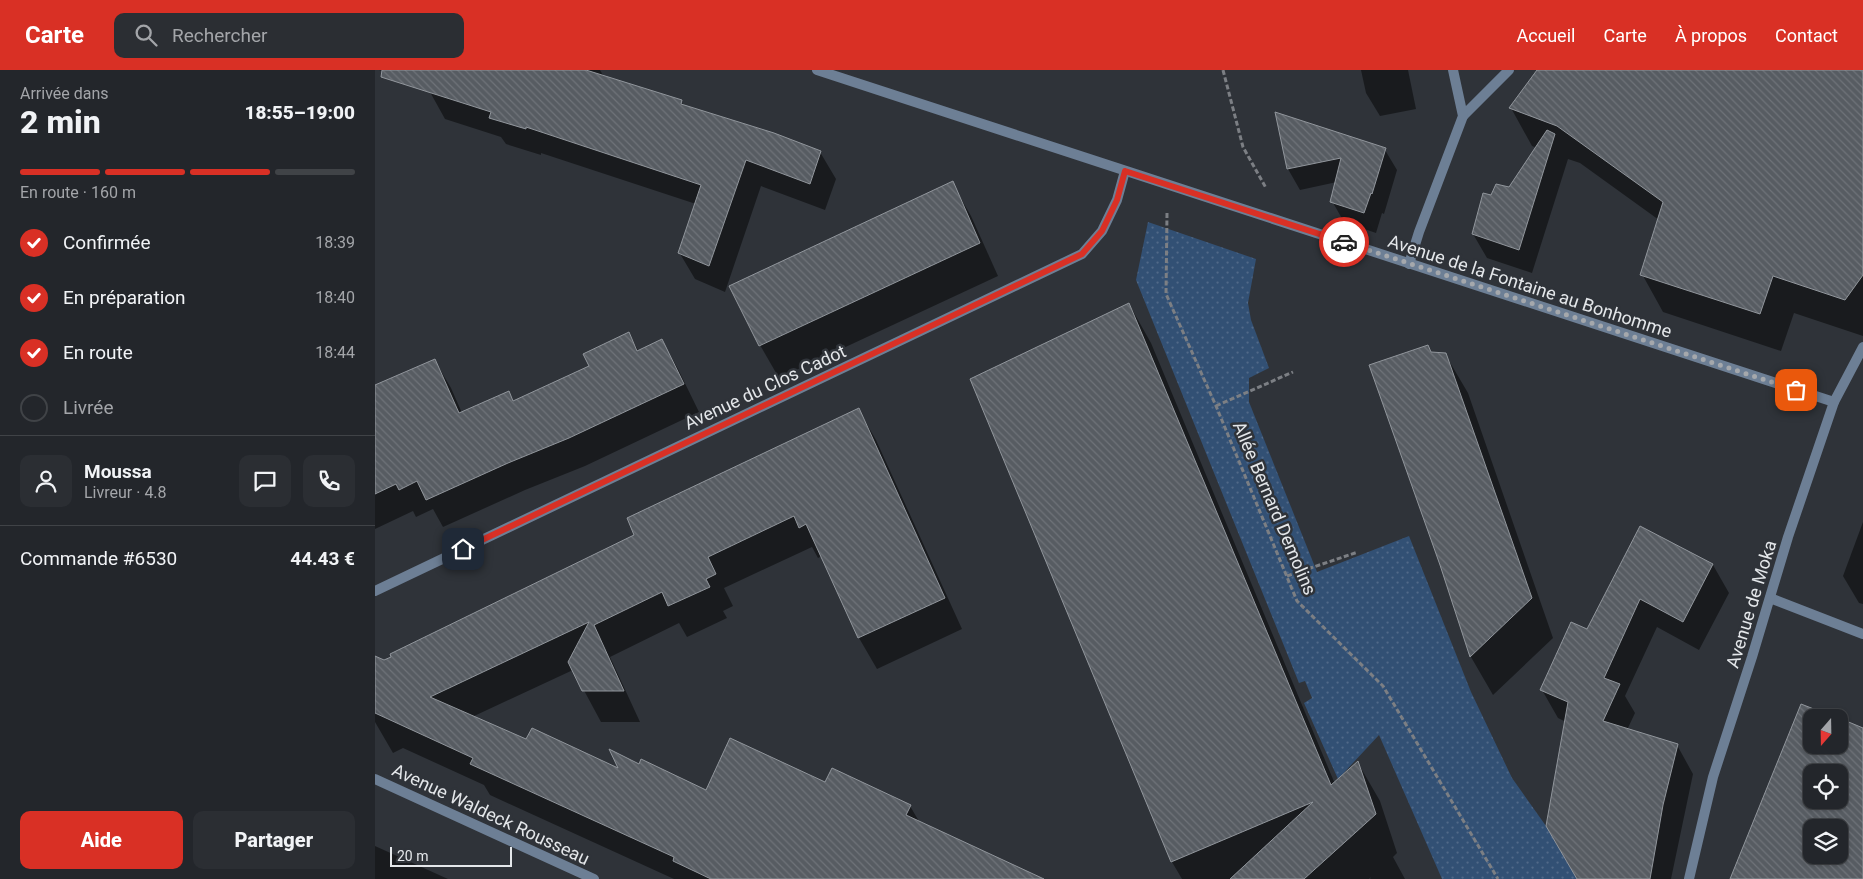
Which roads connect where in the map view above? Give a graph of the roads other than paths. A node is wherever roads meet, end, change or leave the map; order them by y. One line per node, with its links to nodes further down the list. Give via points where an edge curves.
1 (817, 70): 5 (street, Avenue de la Fontaine au Bonhomme)
2 (1453, 70): 4 (street)
3 (1509, 70): 4 (street)
4 (1463, 116): 6 (street)
5 (1125, 171): 6 (street, Avenue de la Fontaine au Bonhomme); 9 (street, Avenue du Clos Cadot, via 1117,200 1102,231 1082,254)
6 (1409, 264): 8 (street, Avenue de la Fontaine au Bonhomme)
7 (1863, 346): 8 (street, Avenue de Moka)
8 (1833, 402): 10 (street, Avenue de Moka)
9 (375, 591)
10 (1770, 598): 11 (street); 14 (street, Avenue de Moka, via 1713,777)
11 (1863, 634)
12 (375, 779): 13 (street, Avenue Waldeck Rousseau)
13 (594, 879)
14 (1689, 879)

